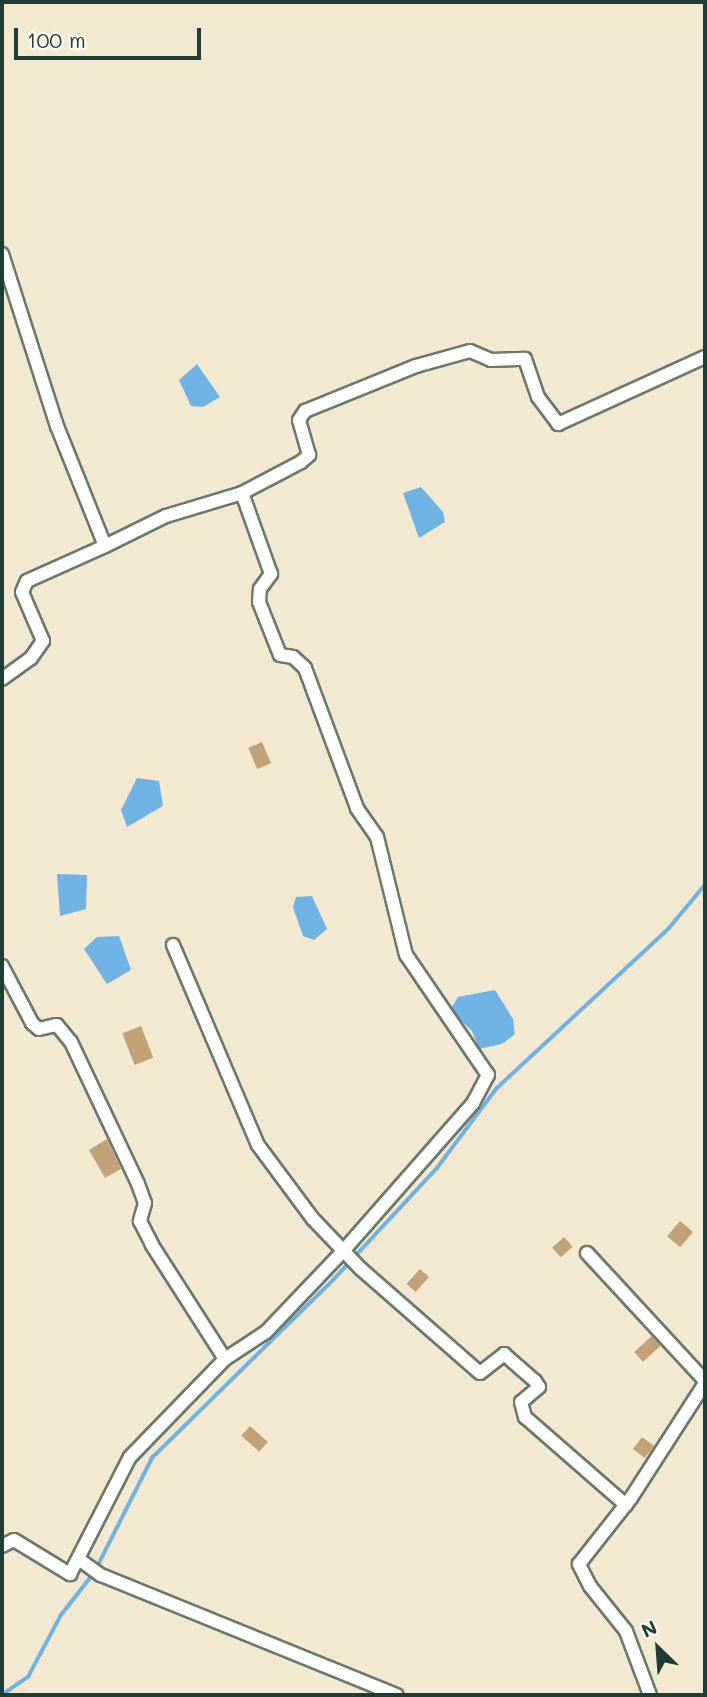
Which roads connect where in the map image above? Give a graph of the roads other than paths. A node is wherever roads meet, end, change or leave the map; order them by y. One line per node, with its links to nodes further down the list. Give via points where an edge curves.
1 (2, 254): 4 (street, via 52,415)
2 (705, 357): 3 (street, via 558,424 538,397 525,359 491,360 470,351 416,366 305,411 299,420 309,455)
3 (242, 493): 4 (street, via 166,516); 9 (street, via 271,574 260,589 259,602 280,655 293,657 305,667 356,808 377,837 406,955 488,1075 473,1103)
4 (104, 546): 5 (street, via 27,581 22,592 43,641 32,658)
5 (2, 679)
6 (173, 945): 9 (street, via 258,1145 313,1219)
7 (2, 966): 10 (street, via 32,1023 39,1029 57,1025 71,1042 138,1184 145,1203 140,1221)
8 (587, 1253): 11 (street)
9 (349, 1256): 10 (street, via 266,1332); 12 (street, via 481,1373 504,1354 535,1381 539,1387 521,1402 524,1417)
10 (225, 1359): 14 (street, via 130,1457)
11 (705, 1382): 12 (street)
12 (626, 1505): 16 (street, via 579,1564 590,1586 626,1631)
13 (2, 1546): 14 (street, via 14,1540 70,1574)
14 (80, 1560): 15 (street, via 102,1576)
15 (397, 1695)
16 (650, 1695)

